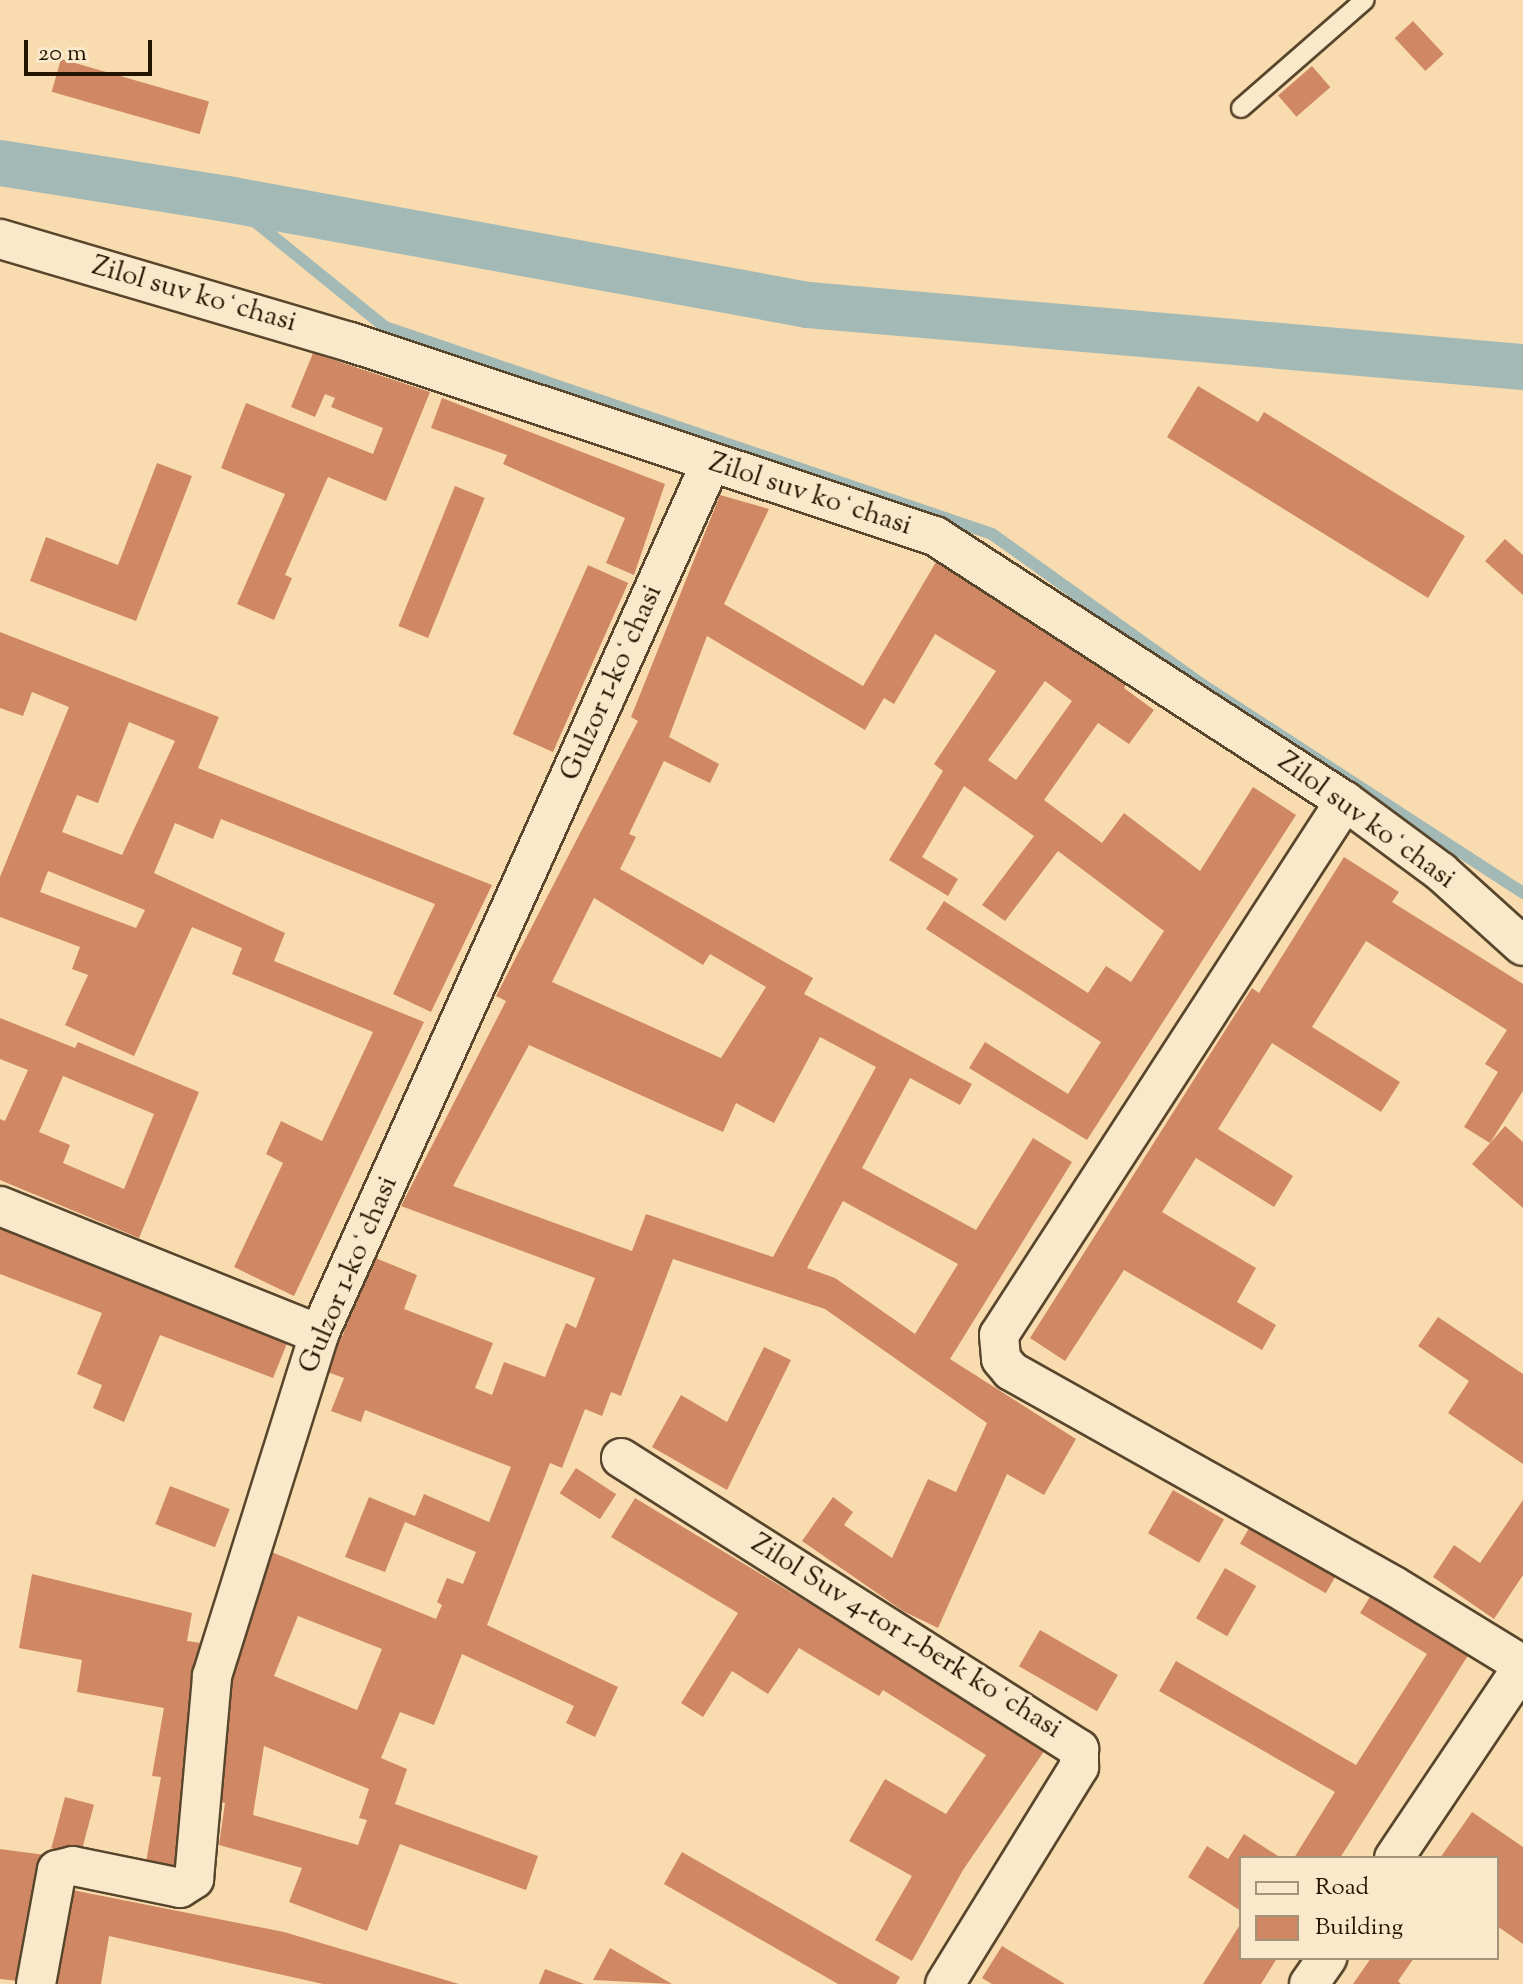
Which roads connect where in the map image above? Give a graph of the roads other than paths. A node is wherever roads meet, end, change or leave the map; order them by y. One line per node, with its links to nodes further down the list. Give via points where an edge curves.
1 (1365, 0): 2 (lane)
2 (1241, 108)
3 (0, 239): 4 (street, Zilol suv koʻchasi, via 350,342)
4 (711, 462): 5 (street, Zilol suv koʻchasi, via 959,548); 8 (street, Gulzor 1-koʻchasi)
5 (1345, 801): 6 (street, Zilol suv koʻchasi, via 1441,872); 10 (street, via 999,1335 1001,1359 1011,1371 1394,1586)
6 (1523, 946)
7 (0, 1206): 8 (street)
8 (319, 1334): 13 (street, Gulzor 1-koʻchasi, via 212,1676 192,1883 180,1888 73,1866 57,1870)
9 (621, 1458): 14 (street, Zilol Suv 4-tor 1-berk koʻchasi, via 1079,1749 1079,1767)
10 (1523, 1666): 11 (street)
11 (1395, 1856)
12 (1326, 1960): 15 (street)
13 (36, 1984)
14 (945, 1984)
15 (1309, 1984)

